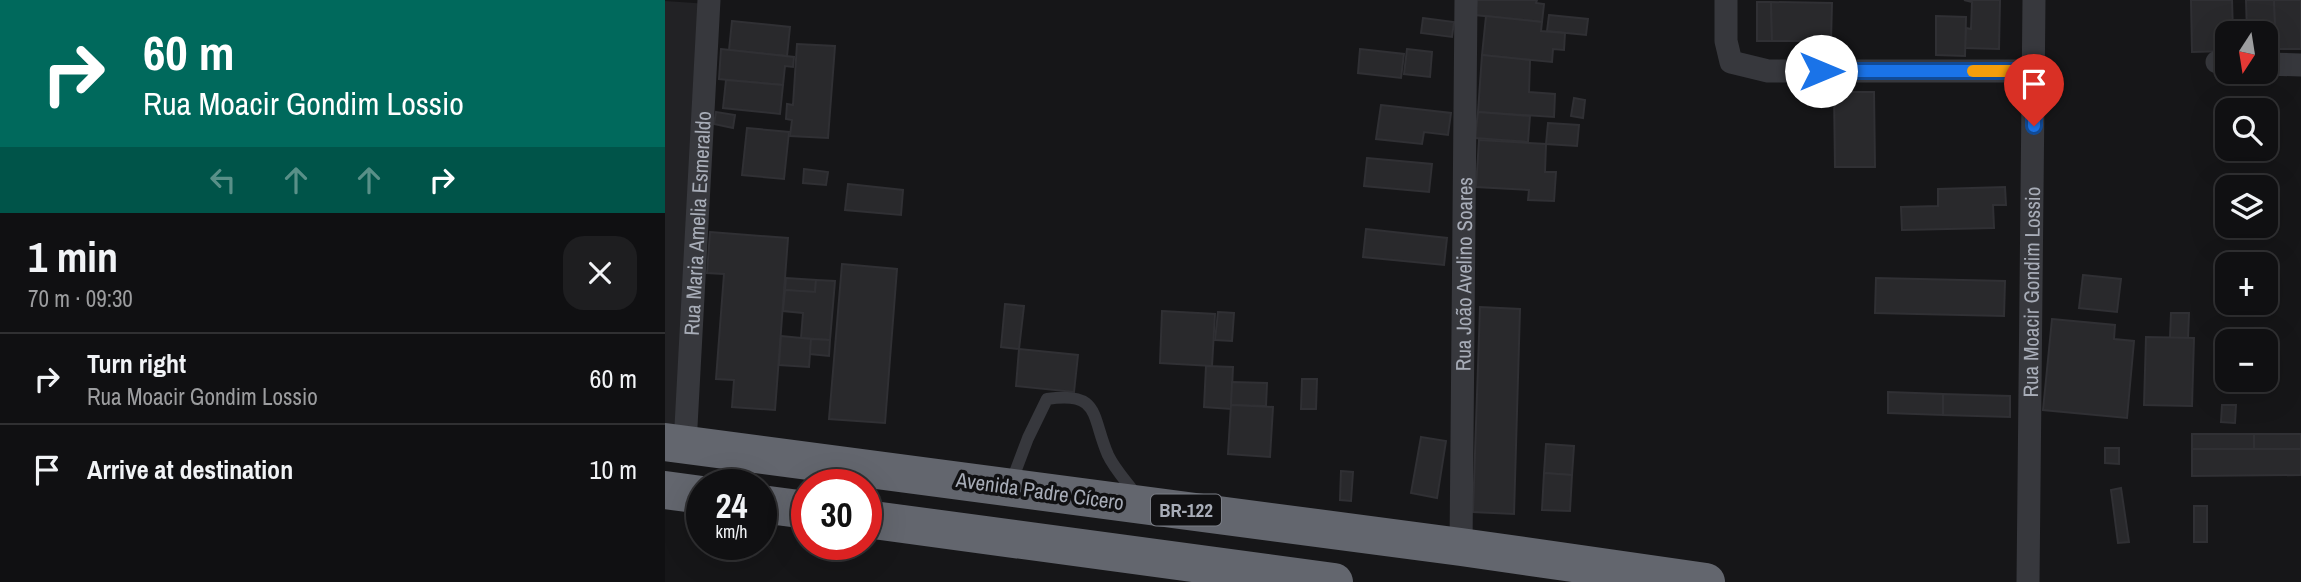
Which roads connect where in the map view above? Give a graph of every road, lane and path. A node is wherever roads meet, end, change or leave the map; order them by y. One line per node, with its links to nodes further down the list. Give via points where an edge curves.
1 (709, 0): 8 (street, Rua Maria Amelia Esmeraldo)
2 (1466, 0): 14 (street, Rua João Avelino Soares)
3 (1726, 0): 7 (street, via 1731,62 1767,71)
4 (2034, 0): 7 (street, Rua Moacir Gondim Lossio)
5 (2279, 64): 6 (street)
6 (2301, 65)
7 (2034, 71): 18 (street, Rua Moacir Gondim Lossio)
8 (675, 443): 9 (highway, Avenida Padre Cícero / BR-122)
9 (1010, 486): 12 (highway, Avenida Padre Cícero / BR-122); 12 (lane, via 1047,399 1067,396 1090,405 1109,458)
10 (665, 490): 11 (highway)
11 (686, 493)
12 (1143, 505): 14 (highway, Avenida Padre Cícero / BR-122)
13 (882, 521): 15 (highway)
14 (1461, 547): 17 (highway, Avenida Padre Cícero / BR-122)
15 (1230, 575): 16 (highway)
16 (1334, 582)
17 (1706, 582)
18 (2028, 582)

